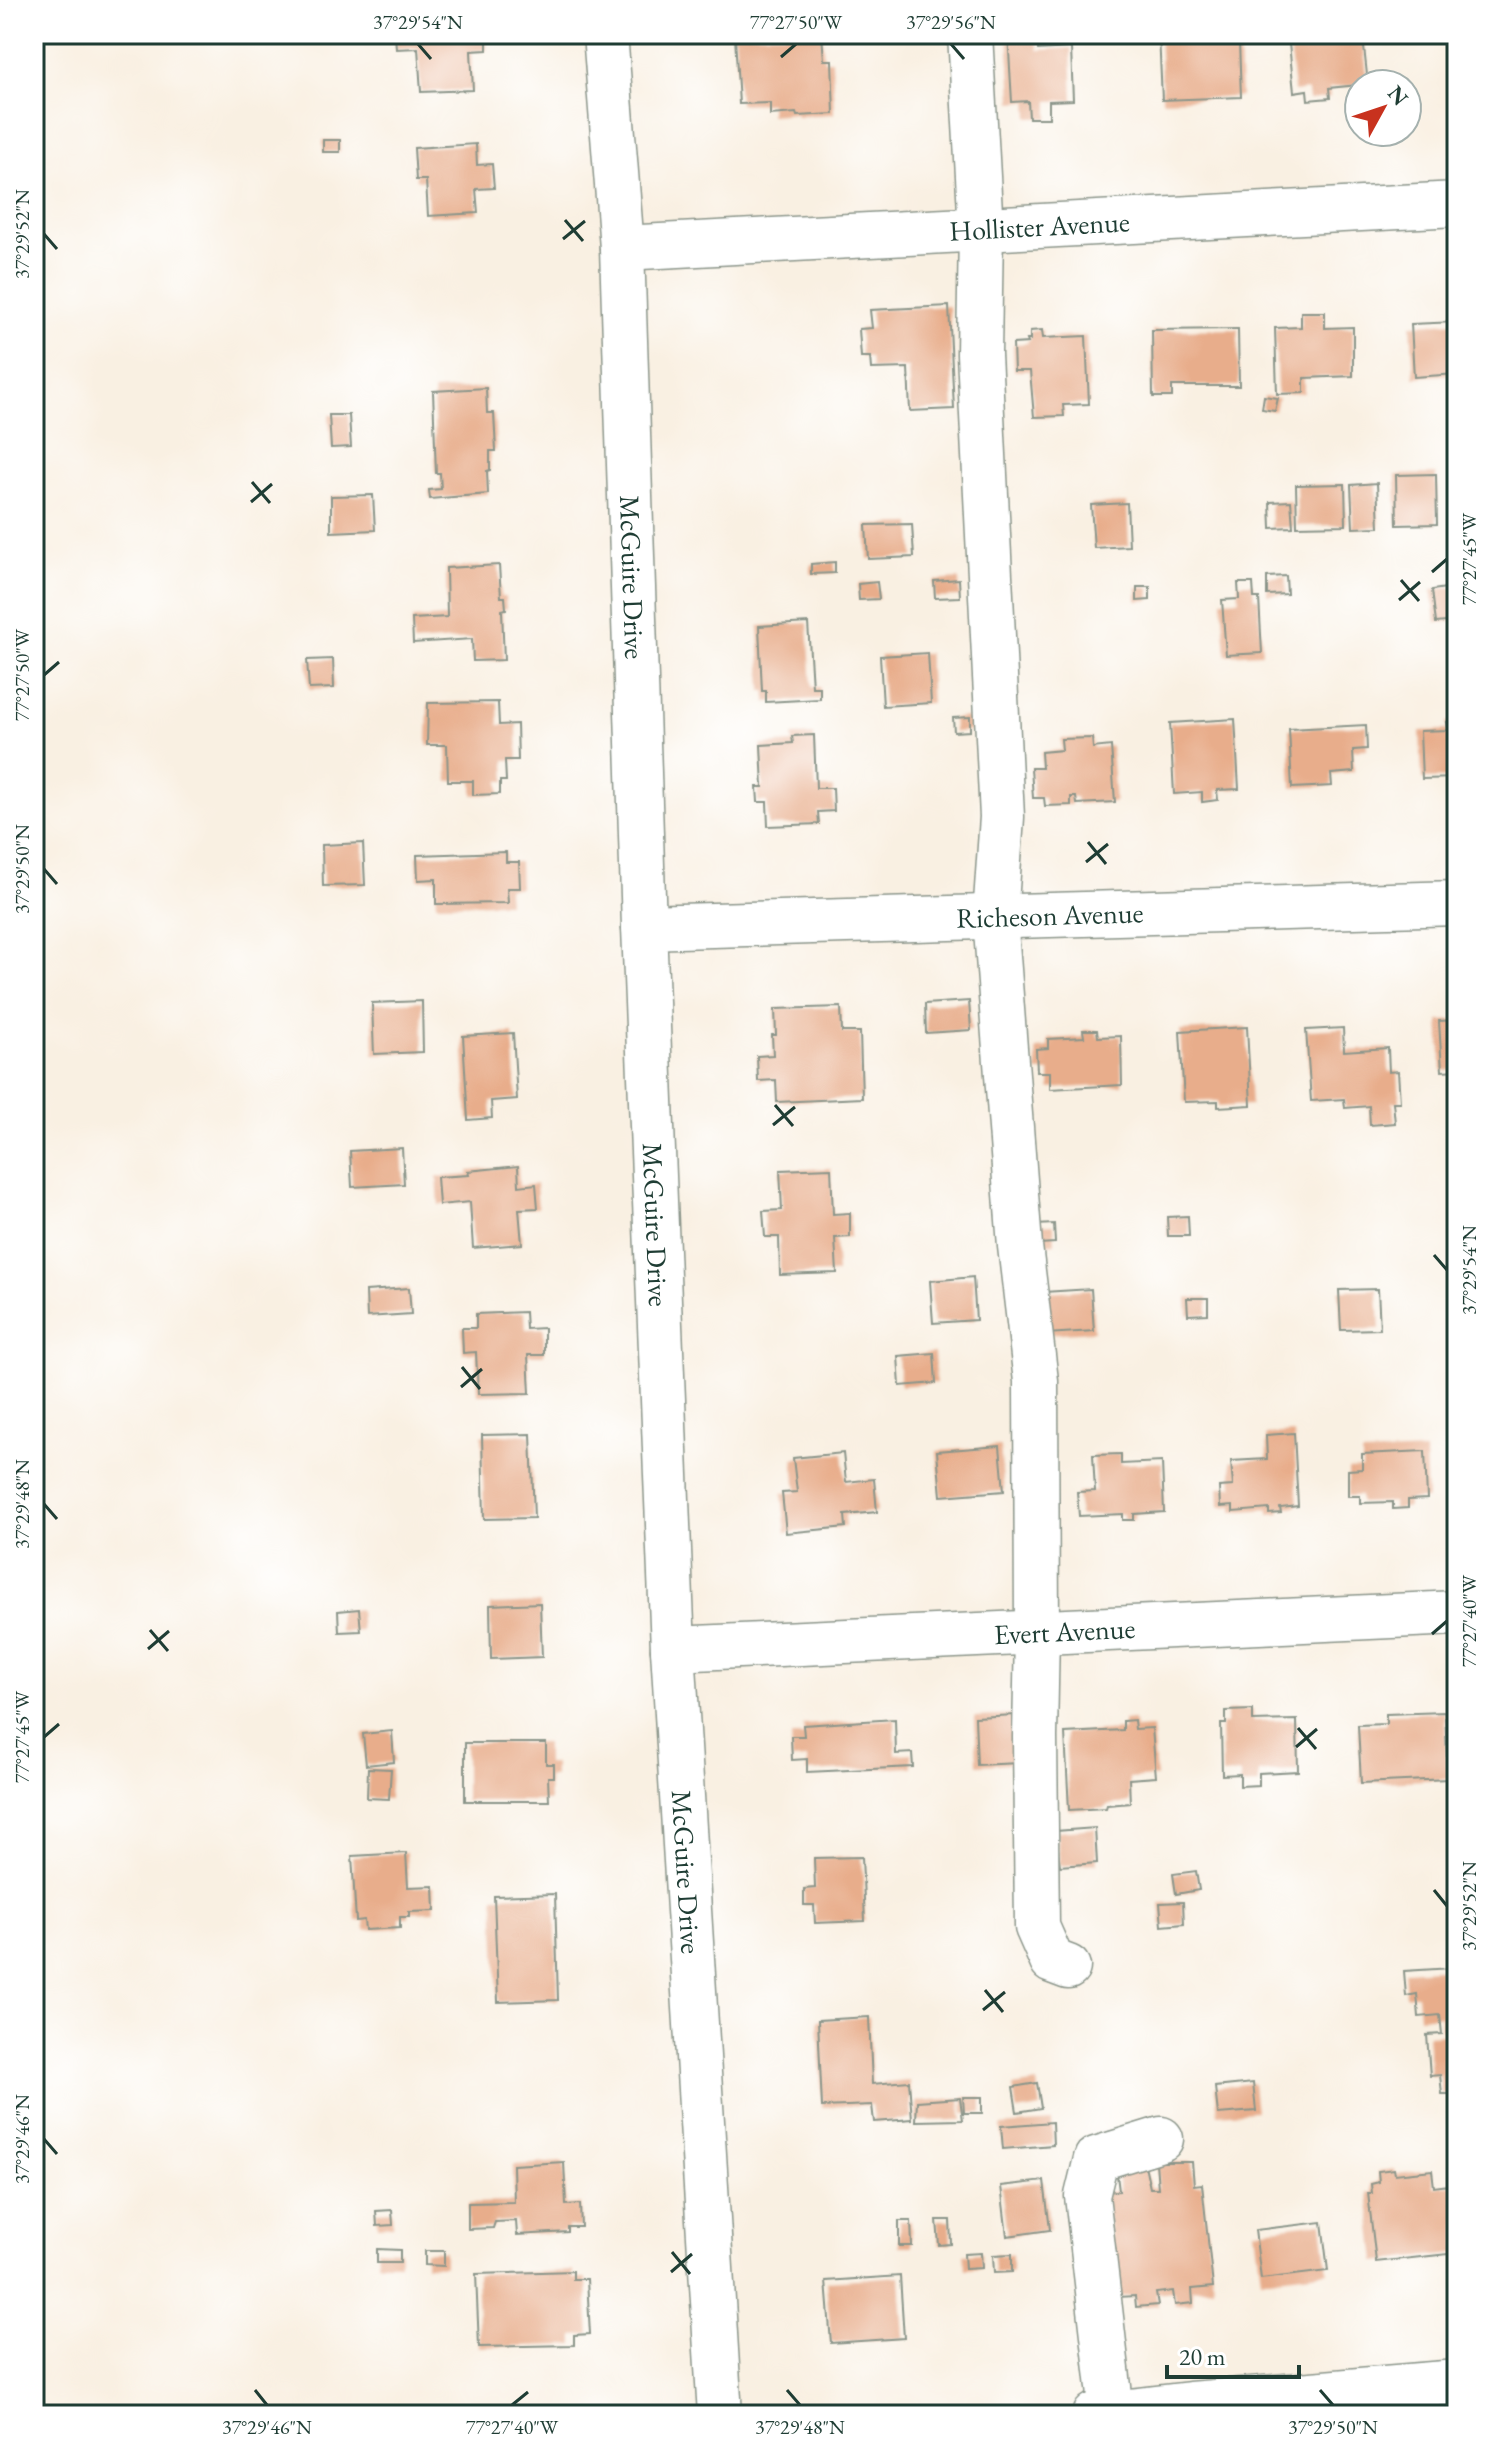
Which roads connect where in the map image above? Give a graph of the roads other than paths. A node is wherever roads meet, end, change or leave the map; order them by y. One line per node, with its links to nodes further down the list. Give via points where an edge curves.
1 (605, 34): 5 (street, McGuire Drive)
2 (970, 34): 4 (street)
3 (1457, 204): 4 (street, Hollister Avenue)
4 (981, 230): 5 (street, Hollister Avenue); 7 (street, via 979,354 1002,817)
5 (622, 248): 8 (street, McGuire Drive)
6 (1457, 903): 7 (street, Richeson Avenue)
7 (995, 917): 8 (street, Richeson Avenue); 10 (street, via 1020,1246 1036,1381)
8 (644, 927): 11 (street, McGuire Drive)
9 (1457, 1613): 10 (street, Evert Avenue)
10 (1037, 1632): 11 (street, Evert Avenue); 12 (street, via 1037,1927 1052,1961)
11 (673, 1649): 17 (street, McGuire Drive)
12 (1068, 1967)
13 (1161, 2139): 16 (street, via 1096,2159 1087,2196)
14 (1457, 2382): 15 (street)
15 (1191, 2409): 16 (street)
16 (1104, 2414)
17 (720, 2415)

